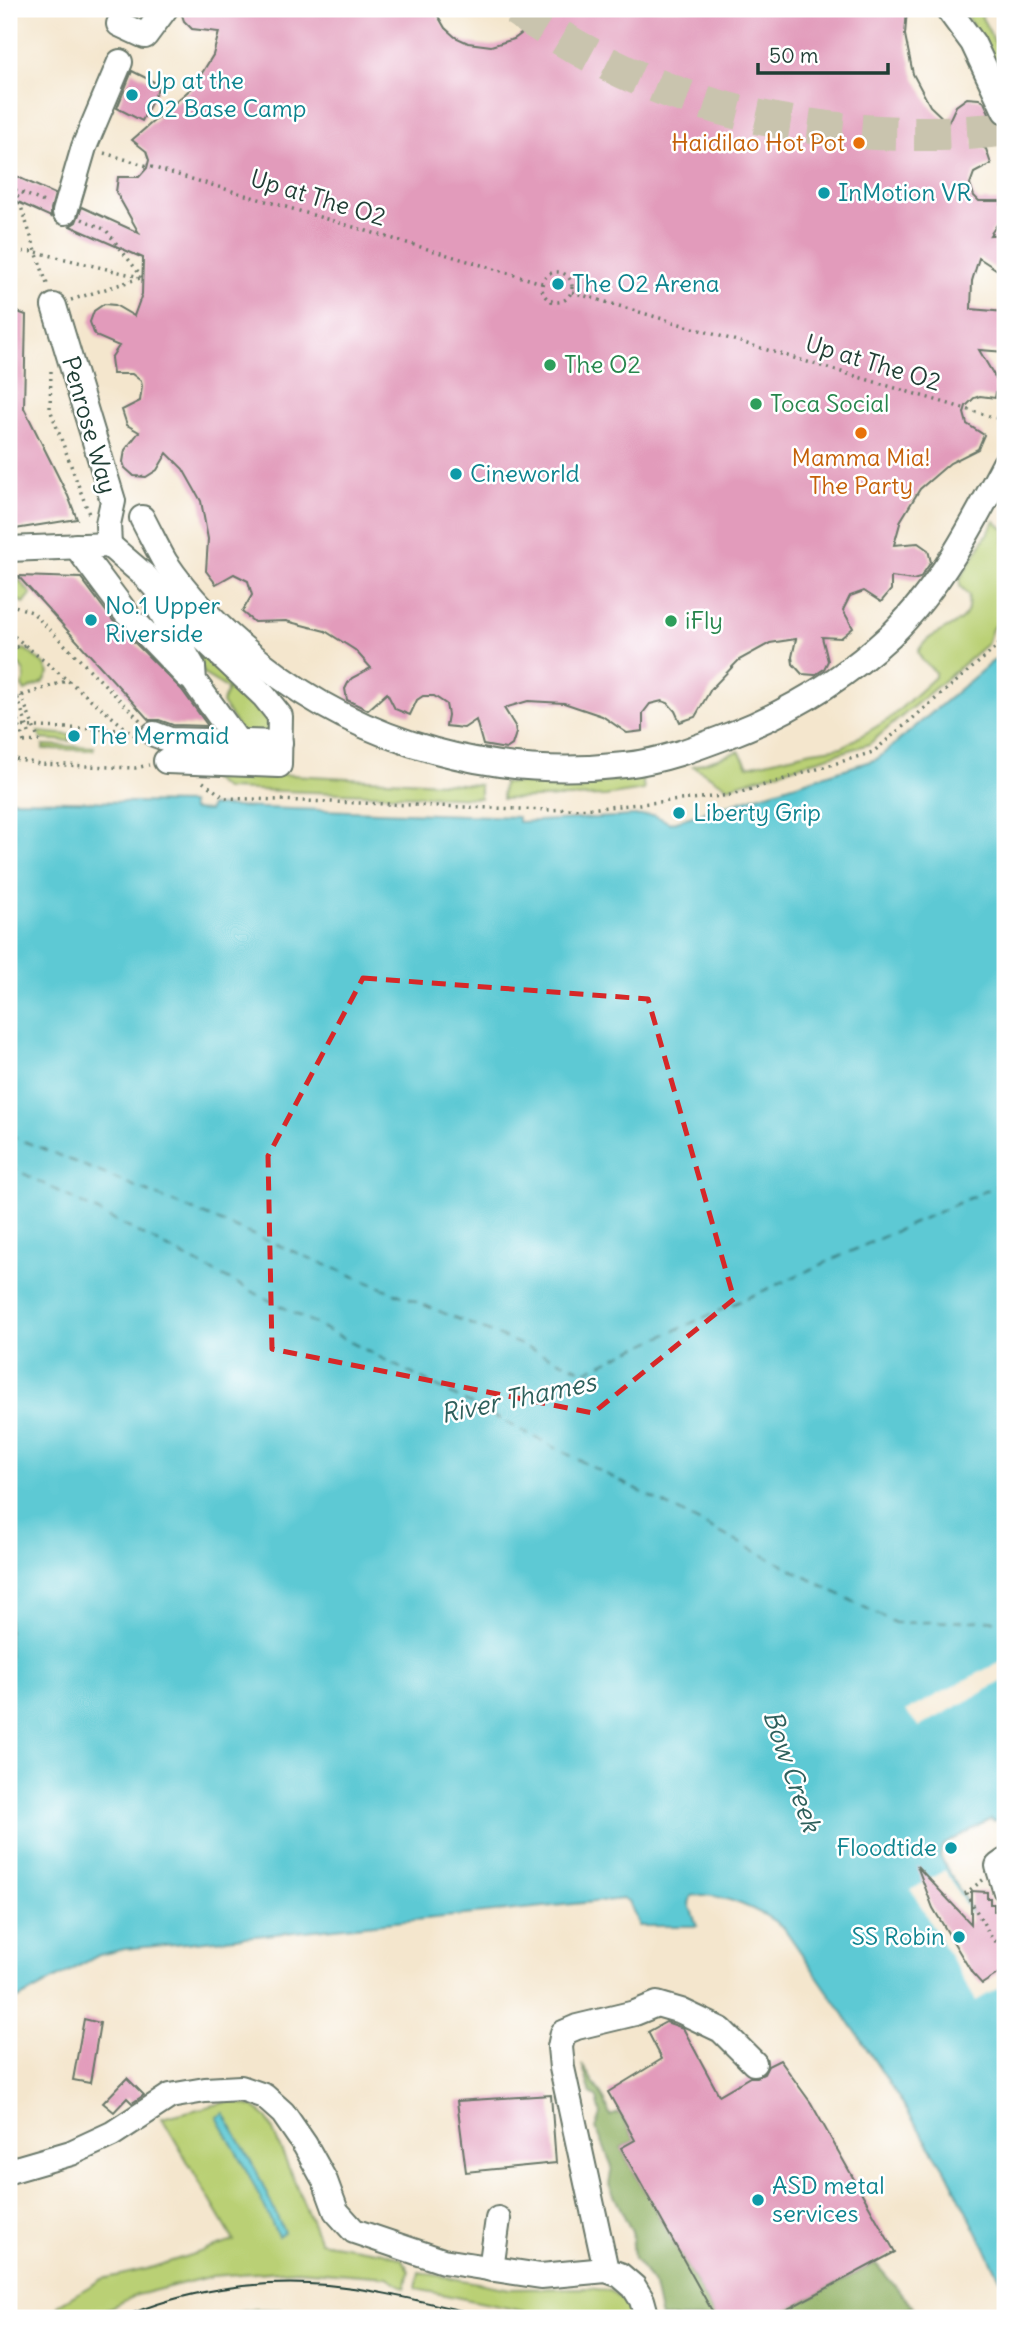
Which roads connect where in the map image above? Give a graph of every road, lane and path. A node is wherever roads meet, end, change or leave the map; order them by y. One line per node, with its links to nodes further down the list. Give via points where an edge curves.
1 (165, 9): 3 (street, via 145,36)
2 (948, 9): 5 (street, via 973,43)
3 (119, 24)
4 (120, 62): 6 (street)
5 (1005, 111)
6 (84, 147): 8 (street); 11 (path, Up at The O2)
7 (15, 190): 10 (path)
8 (65, 212)
9 (9, 251): 10 (path)
10 (36, 252): 13 (path); 13 (path, via 142,277)
11 (542, 283): 12 (path, Up at The O2, via 545,297 552,302 566,300); 12 (path, Up at The O2, via 553,272 564,273)
12 (572, 292): 15 (path, Up at The O2)
13 (54, 306): 18 (street, Penrose Way, via 113,500)
14 (51, 370): 18 (path, via 50,409)
15 (1003, 420)
16 (1005, 463): 17 (street, via 958,550 923,600 856,664 766,721 682,753 627,765 504,765 451,756 401,742 337,714 288,684 218,625 165,561)
17 (142, 518)
18 (105, 545): 19 (street); 21 (street)
19 (76, 546): 20 (street); 29 (street, via 133,619)
20 (9, 549)
21 (145, 576): 29 (street, via 158,609 193,667); 38 (street, via 264,696 280,716)
22 (9, 604): 36 (path, via 32,611)
23 (9, 632): 24 (path)
24 (25, 645): 25 (path); 28 (path)
25 (9, 649)
26 (9, 660): 27 (path)
27 (9, 675)
28 (68, 680): 32 (path); 34 (path)
29 (194, 681): 37 (street)
30 (9, 687): 31 (path, bridge)
31 (18, 696): 31 (path, bridge, via 11,698 24,741 39,741); 35 (path, bridge)
32 (9, 701)
33 (9, 726): 34 (path)
34 (128, 730): 36 (path)
35 (30, 736)
36 (146, 736): 37 (street)
37 (238, 743): 38 (street)
38 (280, 743): 40 (street, via 279,765)
39 (9, 758): 40 (path, via 40,764 135,768)
40 (166, 761)
41 (1003, 1872): 42 (path, via 966,1893 993,1940)
42 (1005, 1945)
43 (754, 2063): 47 (street, via 721,2030 657,2004 563,2033 562,2068)
44 (9, 2172): 46 (street, via 71,2153 112,2134 170,2096 241,2088 264,2096 283,2113 325,2181 335,2211 354,2231 443,2261)
45 (498, 2219): 46 (street)
46 (491, 2269): 47 (street, via 541,2276)
47 (606, 2270): 48 (street, via 634,2287)
48 (647, 2318)

